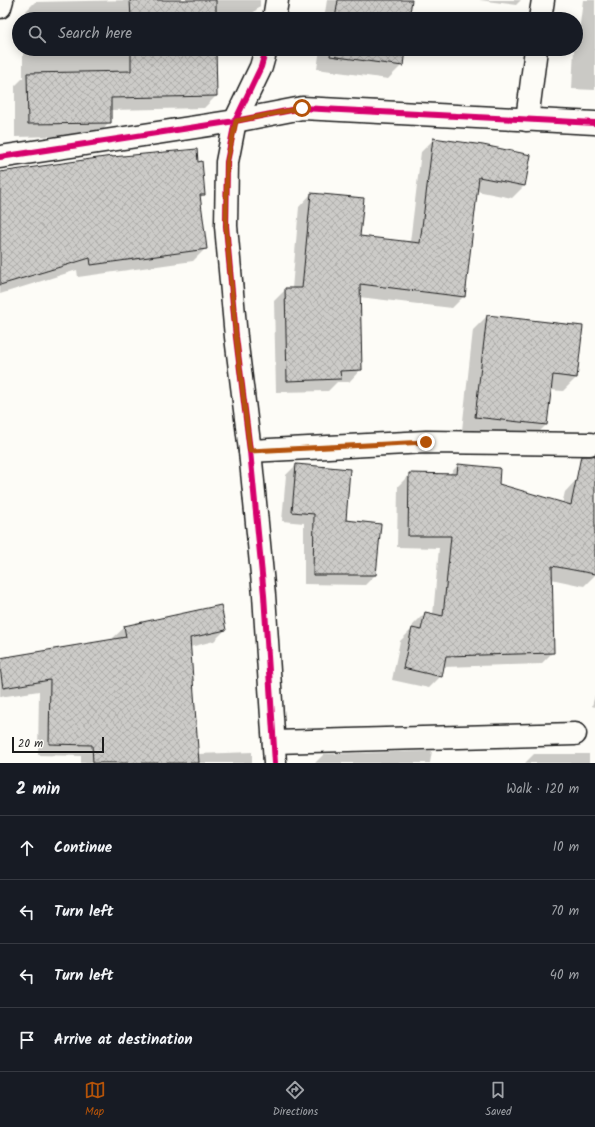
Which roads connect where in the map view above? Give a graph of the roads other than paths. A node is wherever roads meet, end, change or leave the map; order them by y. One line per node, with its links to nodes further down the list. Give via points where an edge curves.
1 (2, 0): 4 (street)
2 (277, 0): 5 (street)
3 (543, 0): 6 (street)
4 (0, 7)
5 (275, 12)
6 (541, 12)
7 (264, 56): 10 (street)
8 (535, 56): 9 (street)
9 (527, 120): 10 (street, via 302,108); 11 (street)
10 (236, 121): 12 (street); 14 (street, via 227,162 226,226)
11 (595, 123)
12 (0, 157)
13 (590, 444): 14 (street, via 426,442)
14 (250, 451): 16 (street, via 264,595)
15 (575, 734): 16 (street)
16 (274, 742): 17 (street)
17 (275, 763)

